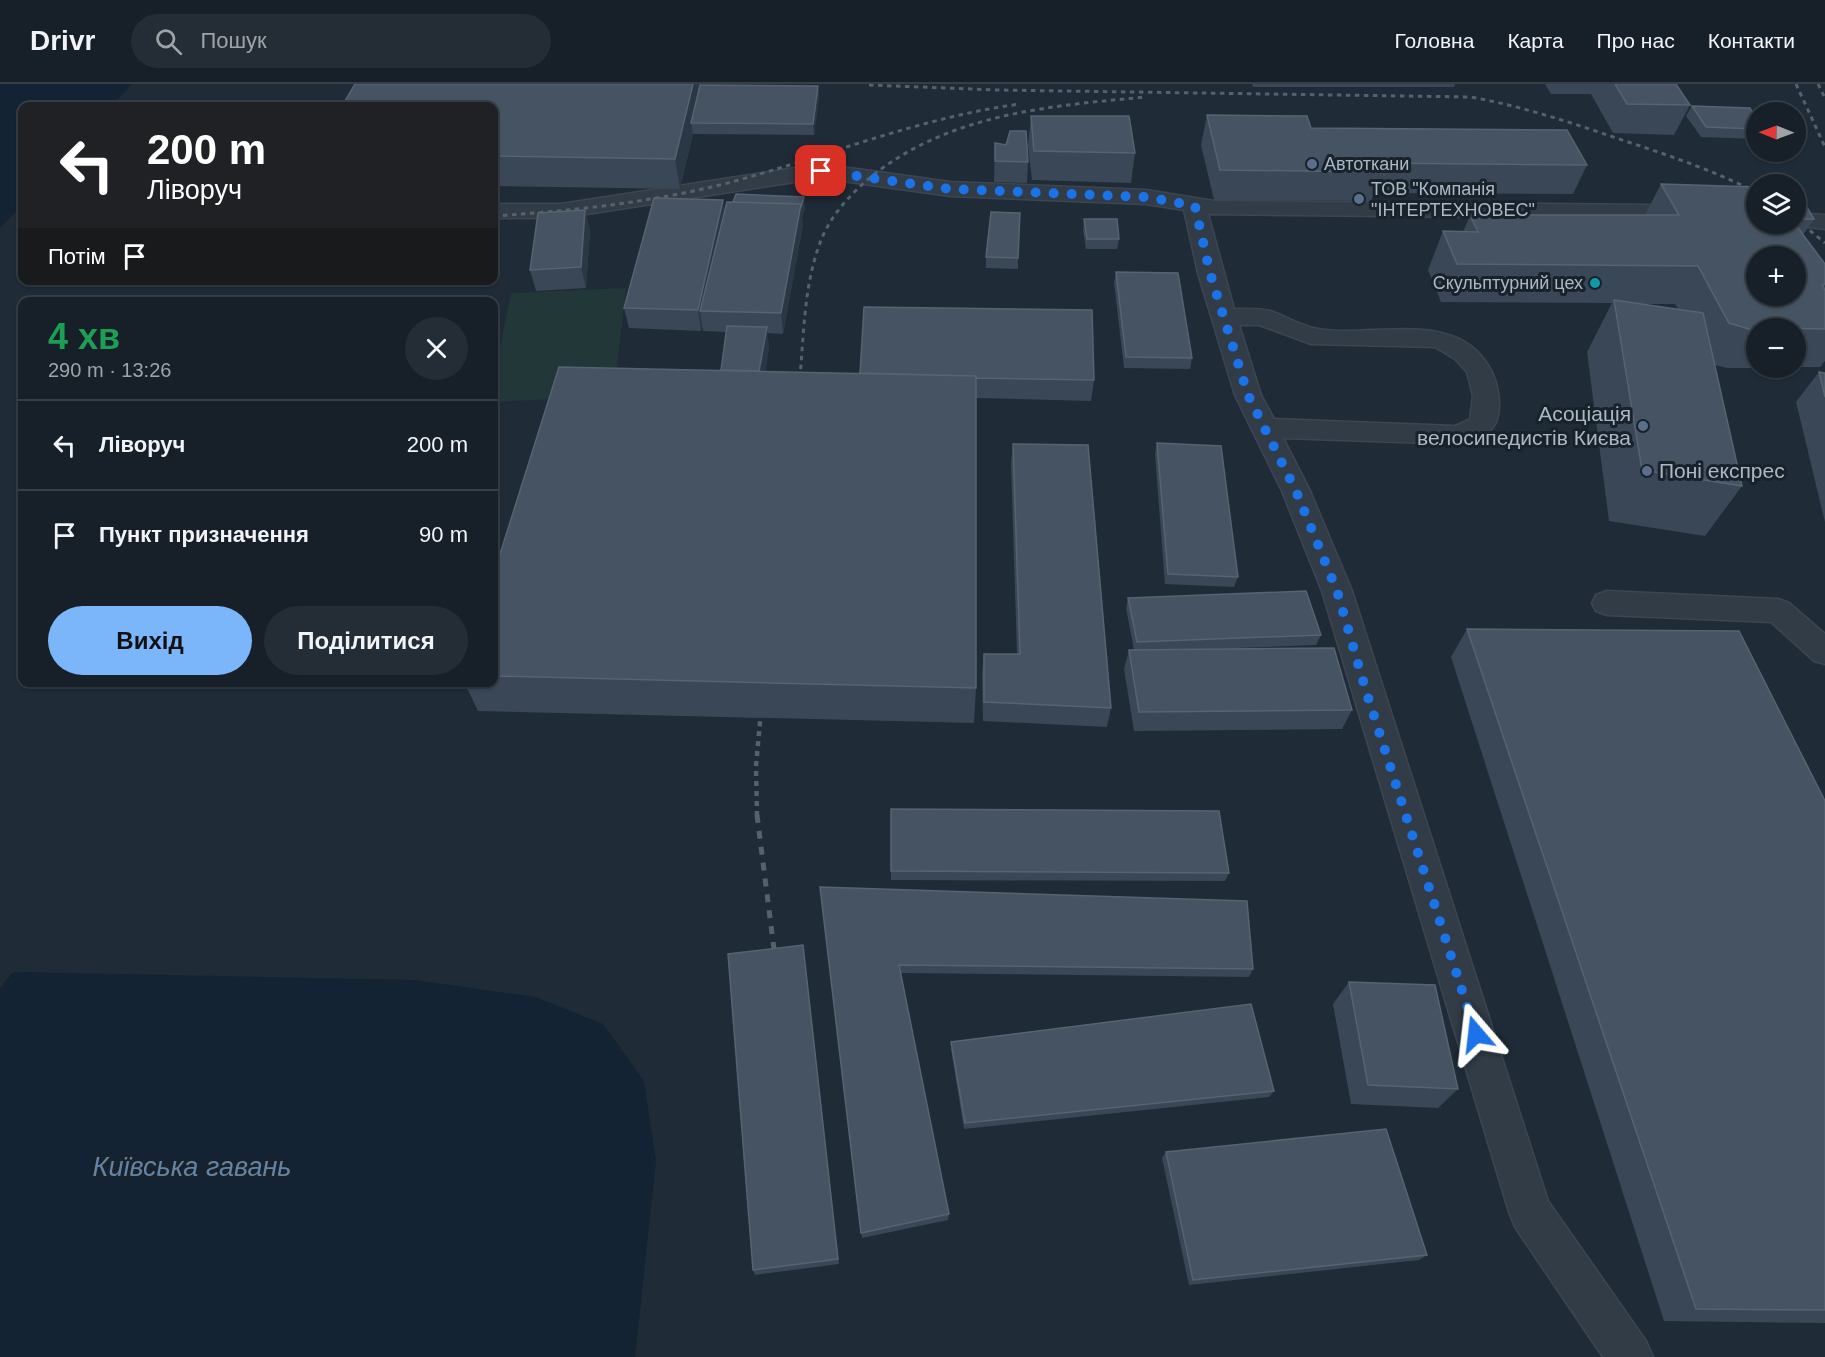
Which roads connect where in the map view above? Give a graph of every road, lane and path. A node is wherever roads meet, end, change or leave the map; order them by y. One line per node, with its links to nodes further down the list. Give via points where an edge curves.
1 (1195, 206): 2 (lane, via 1146,197 950,189 821,171 561,211); 3 (lane); 6 (lane)
2 (498, 211)
3 (1746, 213)
4 (1806, 221): 5 (lane)
5 (1825, 222)
6 (1224, 317): 7 (lane, via 1248,395); 7 (lane, via 1262,317 1311,336 1440,339 1458,346 1481,370 1488,404 1483,424 1458,435)
7 (1264, 428): 10 (lane, via 1296,491 1337,591 1530,1212)
8 (1606, 603): 9 (lane, via 1778,611)
9 (1825, 652)
10 (1630, 1357)

